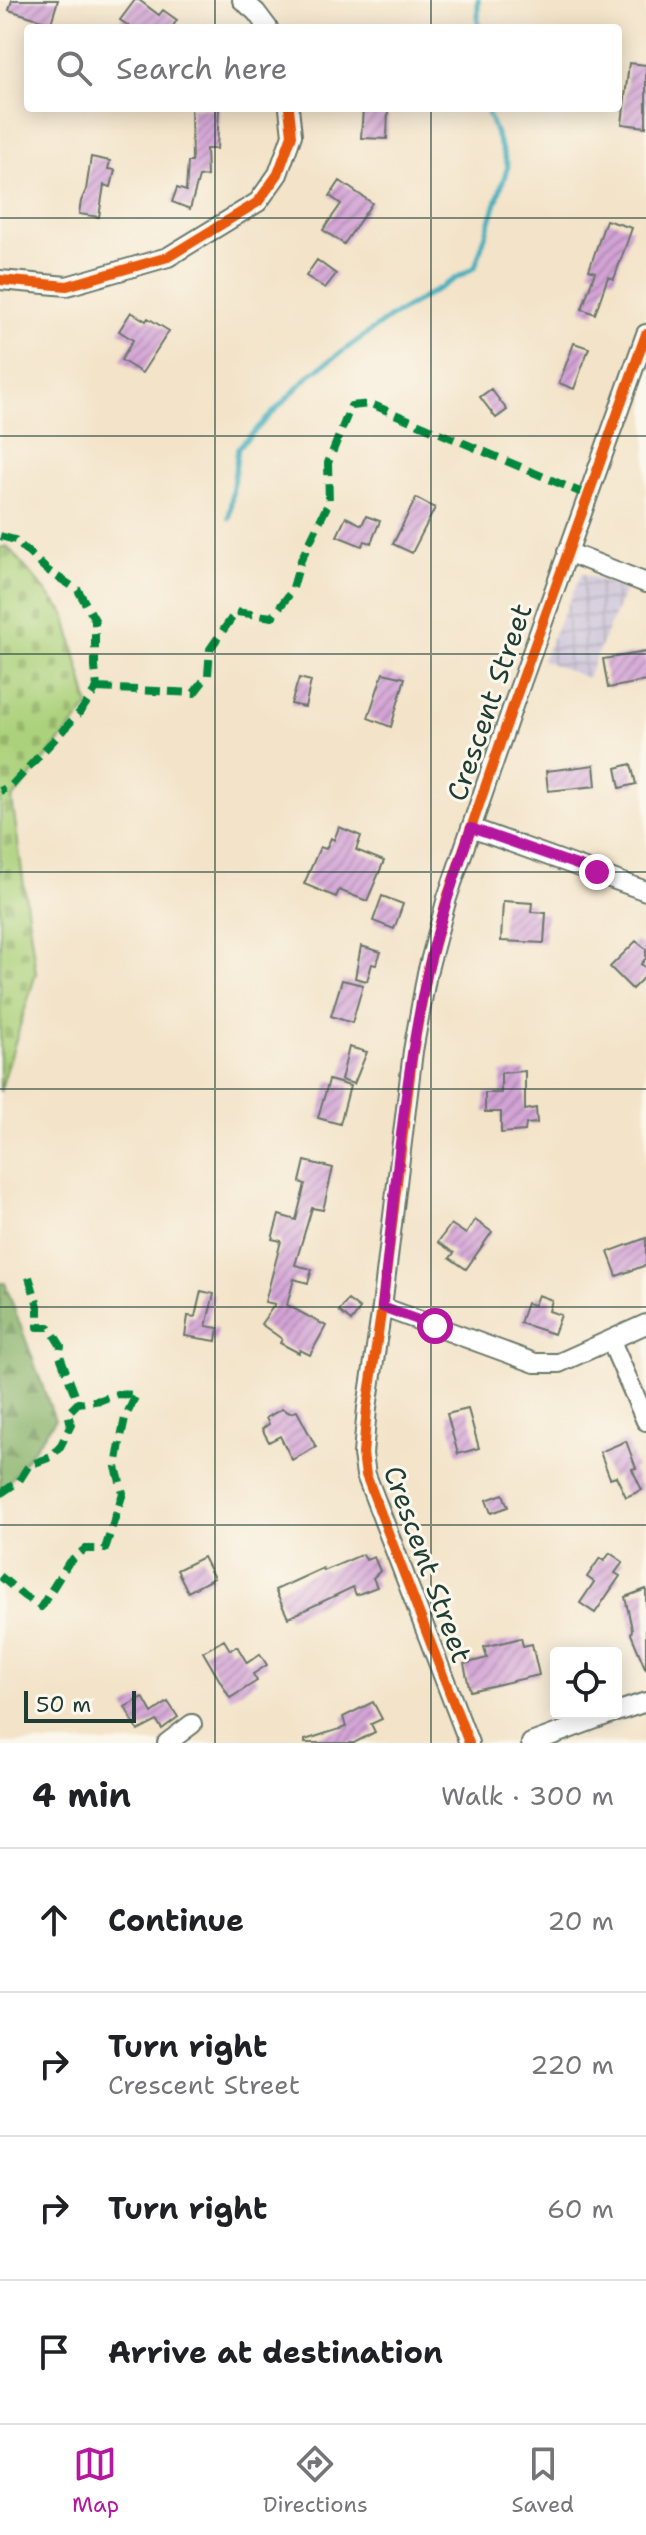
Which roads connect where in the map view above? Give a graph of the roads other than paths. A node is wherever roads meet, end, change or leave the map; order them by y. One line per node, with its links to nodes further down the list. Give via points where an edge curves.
1 (242, 0): 2 (street)
2 (265, 24)
3 (289, 112): 4 (street, via 292,135 278,174 258,202 168,257 67,286)
4 (0, 280)
5 (646, 334): 6 (street, Crescent Street)
6 (567, 552): 7 (street); 8 (street, Crescent Street)
7 (646, 583)
8 (471, 828): 9 (street); 10 (street, Crescent Street, via 424,989)
9 (646, 891)
10 (382, 1307): 12 (street, via 535,1363 559,1363); 19 (street, Crescent Street, via 367,1408 366,1475)
11 (646, 1324): 12 (street)
12 (611, 1341): 13 (street)
13 (646, 1421)
14 (646, 1702): 15 (street)
15 (622, 1710)
16 (595, 1719): 20 (street)
17 (192, 1724): 18 (street)
18 (167, 1743)
19 (469, 1743)
20 (531, 1743)

